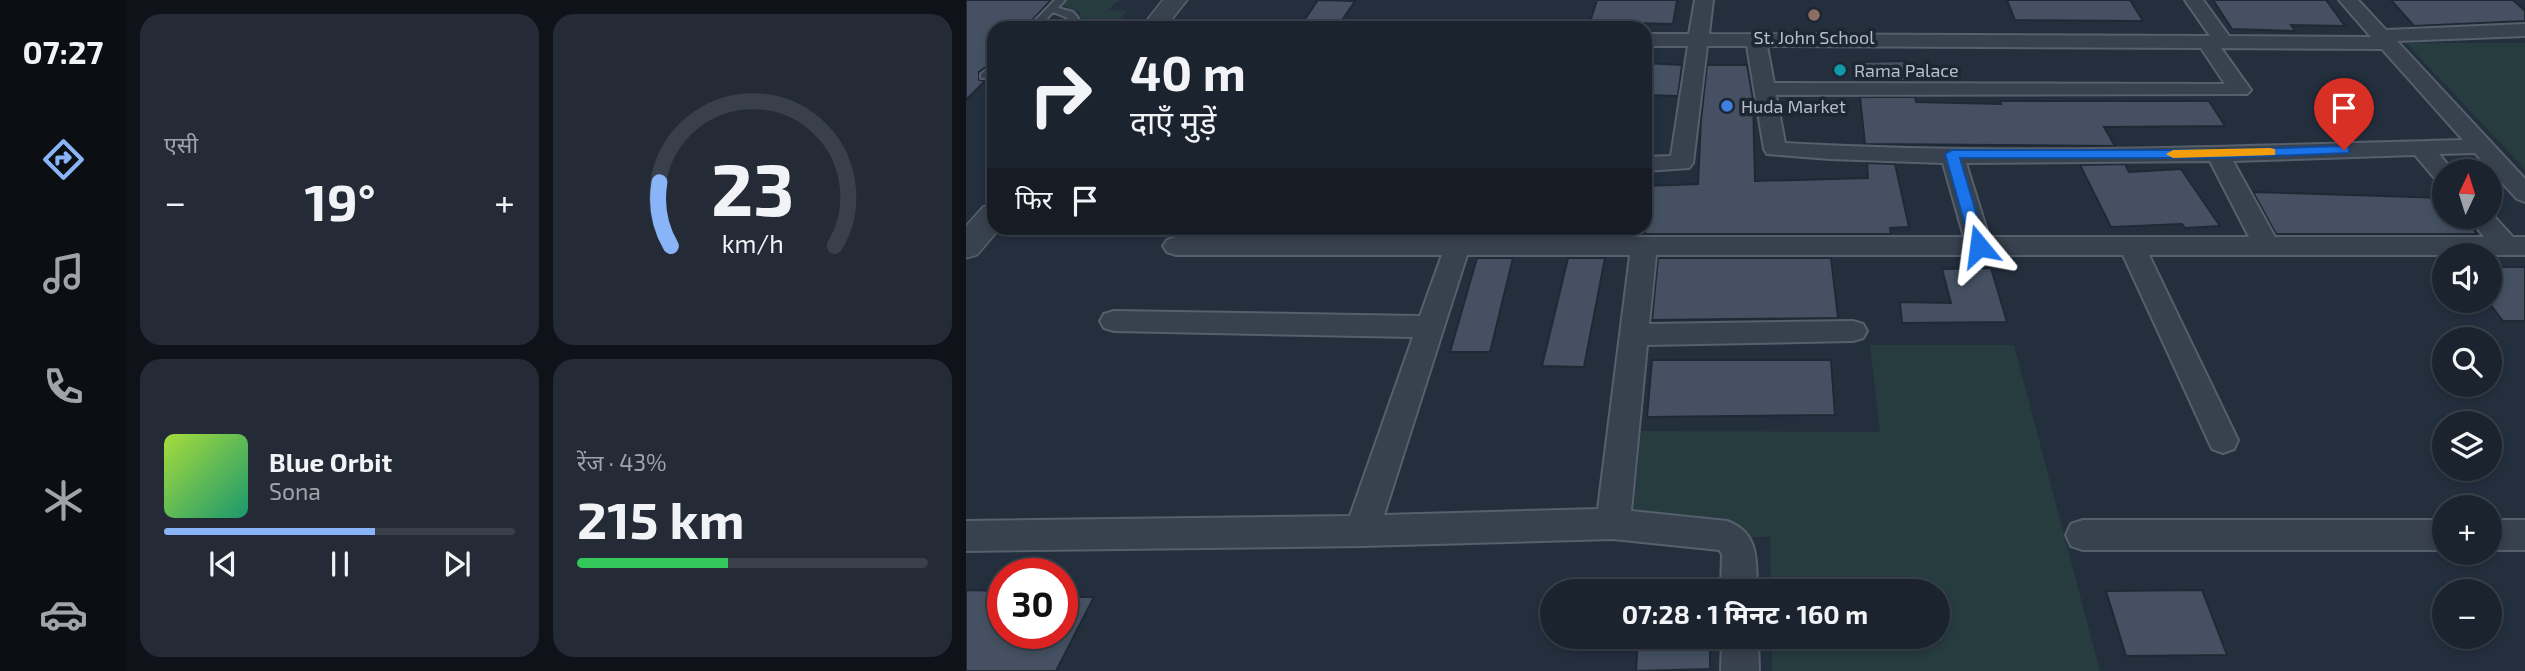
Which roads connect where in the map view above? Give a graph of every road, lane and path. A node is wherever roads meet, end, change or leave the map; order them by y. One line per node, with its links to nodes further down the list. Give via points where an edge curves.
1 (1060, 0): 6 (lane)
2 (1175, 0): 9 (street)
3 (1704, 0): 12 (street)
4 (2194, 0): 15 (street)
5 (2348, 0): 13 (street)
6 (1051, 9): 7 (lane); 8 (lane, via 1070,14)
7 (1040, 21)
8 (1071, 21)
9 (1158, 21)
10 (2525, 30): 13 (street)
11 (1652, 40): 12 (street)
12 (1696, 40): 14 (street); 22 (street, via 1681,163)
13 (2384, 40): 15 (street); 17 (street)
14 (1756, 41): 15 (street); 16 (street)
15 (2215, 43): 16 (street, via 2241,90)
16 (1764, 89): 19 (street, via 1776,149)
17 (2479, 146): 18 (street); 23 (street)
18 (2420, 148): 20 (street); 21 (street)
19 (1952, 154): 20 (street); 30 (street)
20 (2218, 154): 27 (street)
21 (2432, 161)
22 (1652, 164)
23 (2525, 194)
24 (987, 222): 32 (street)
25 (2495, 229): 31 (street)
26 (1458, 244): 28 (street); 29 (street); 35 (street)
27 (2266, 245): 31 (street); 33 (street)
28 (1176, 246)
29 (1644, 246): 30 (street); 37 (street)
30 (1979, 246): 33 (street)
31 (2515, 246)
32 (966, 247)
33 (2133, 248): 38 (street)
34 (1114, 320): 35 (street)
35 (1432, 327): 40 (street)
36 (1853, 331): 37 (street)
37 (1635, 335): 39 (street)
38 (2223, 440)
39 (1613, 524): 40 (street); 46 (street, via 1727,536 1739,548)
40 (1363, 531): 45 (street)
41 (2083, 535): 42 (street)
42 (2432, 535)
43 (2502, 535): 44 (street)
44 (2525, 535)
45 (966, 536)
46 (1739, 579)
47 (1740, 649): 48 (street)
48 (1740, 671)

